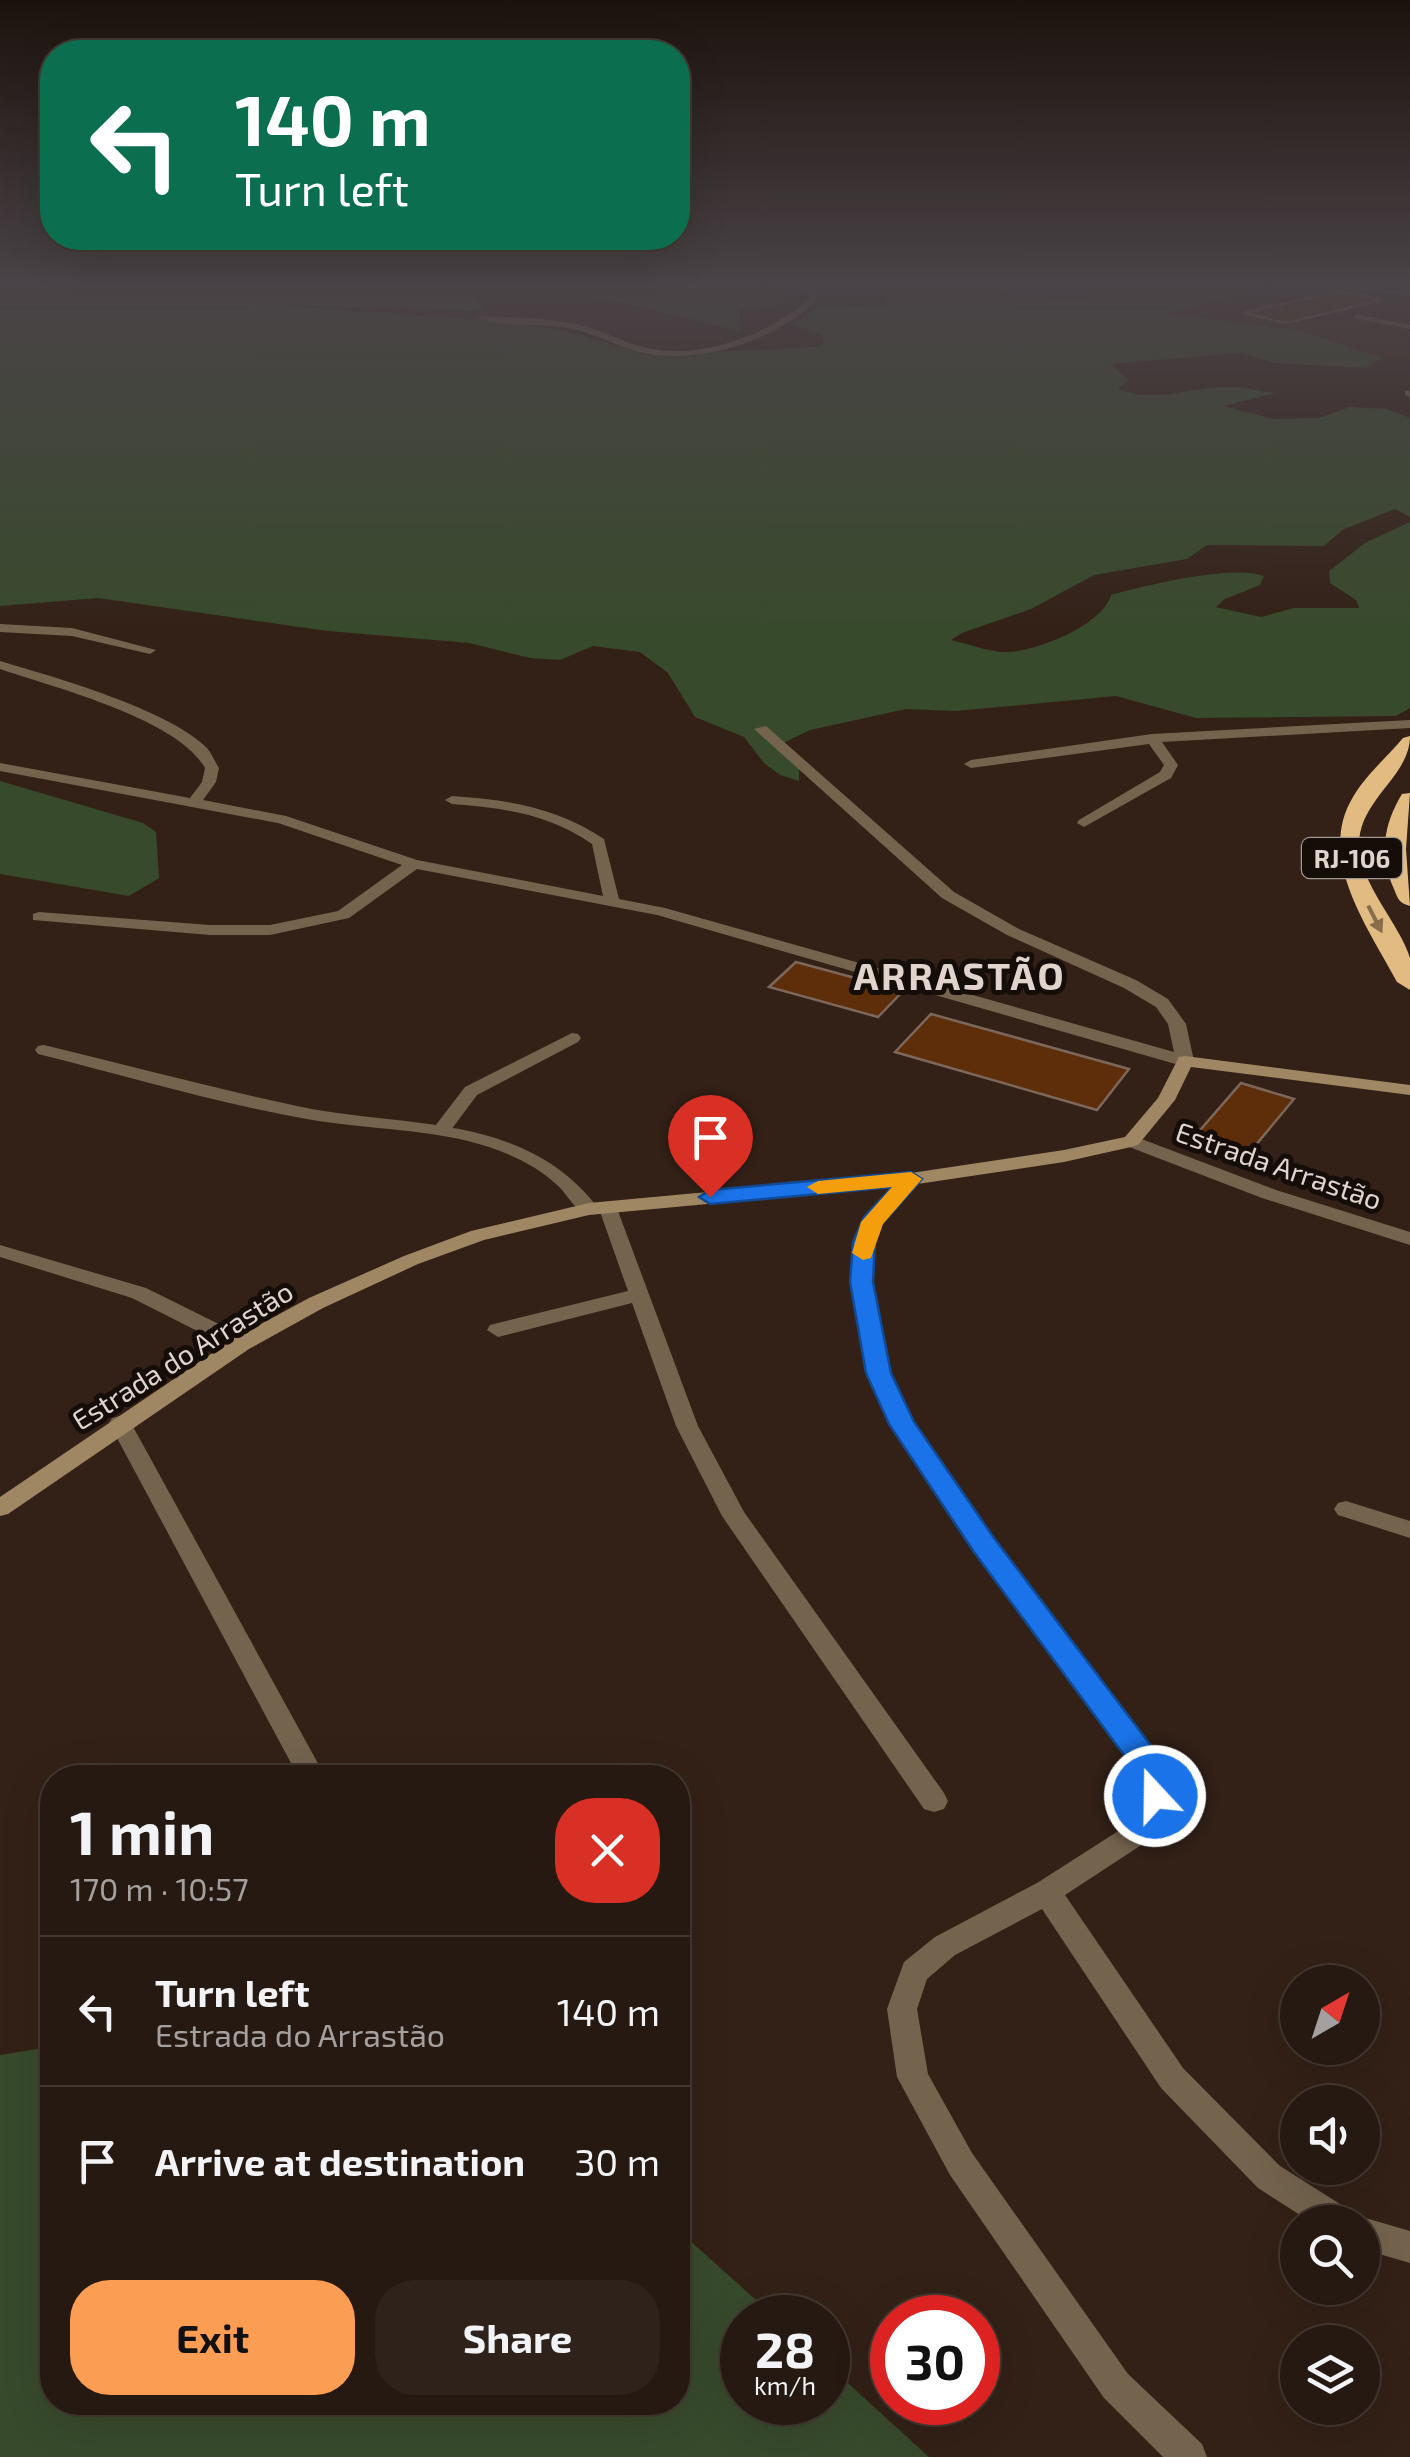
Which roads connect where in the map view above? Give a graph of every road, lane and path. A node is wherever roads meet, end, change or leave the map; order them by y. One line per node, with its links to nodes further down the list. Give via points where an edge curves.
1 (0, 628): 2 (street, via 72,632)
2 (150, 650)
3 (0, 665): 12 (street, via 188,738 212,768)
4 (1410, 724): 6 (street)
5 (761, 730): 21 (street, via 948,895 1162,1002 1178,1024)
6 (1152, 738): 8 (street); 13 (street, via 1171,764 1166,775)
7 (1410, 742): 18 (highway, RJ-106, one-way to 18, via 1362,799 1348,845 1364,897)
8 (971, 764)
9 (0, 767): 12 (street)
10 (1410, 798): 15 (highway, RJ-106, via 1393,831 1397,873)
11 (452, 800): 16 (street, via 531,806 568,820 599,842)
12 (195, 802): 14 (street, via 282,820)
13 (1084, 823)
14 (414, 864): 16 (street); 17 (street, via 343,915 270,930)
15 (1410, 899)
16 (612, 902): 21 (street)
17 (39, 918)
18 (1410, 982)
19 (572, 1038): 23 (street, via 471,1091)
20 (44, 1050): 23 (street, via 305,1113)
21 (1185, 1060): 22 (street); 24 (street, via 1166,1100)
22 (1410, 1090)
23 (441, 1130): 26 (street, via 511,1148 548,1166)
24 (1131, 1142): 25 (street, Estrada do Arrastão); 27 (street, Estrada Arrastão)
25 (911, 1179): 26 (street, Estrada do Arrastão); 38 (street, via 872,1222 864,1242 862,1282 879,1373 902,1424 984,1545 1144,1759 1155,1796 1133,1836)
26 (598, 1208): 29 (street); 31 (street, Estrada do Arrastão, via 493,1231 411,1260)
27 (1410, 1238)
28 (0, 1252): 31 (street, via 139,1293)
29 (638, 1294): 30 (street); 37 (street, via 686,1426 734,1516)
30 (498, 1330)
31 (241, 1344): 32 (street, Estrada do Arrastão)
32 (120, 1423): 33 (street, Estrada do Arrastão); 36 (street)
33 (0, 1508)
34 (1346, 1509): 35 (street)
35 (1410, 1530)
36 (306, 1765)
37 (934, 1801)
38 (1047, 1892): 39 (street, via 1172,2078 1268,2177); 42 (street, via 945,1946 915,1971 902,2009 913,2077 962,2164 1116,2386)
39 (1312, 2205)
40 (1380, 2238): 41 (street)
41 (1410, 2247)
42 (1189, 2457)

